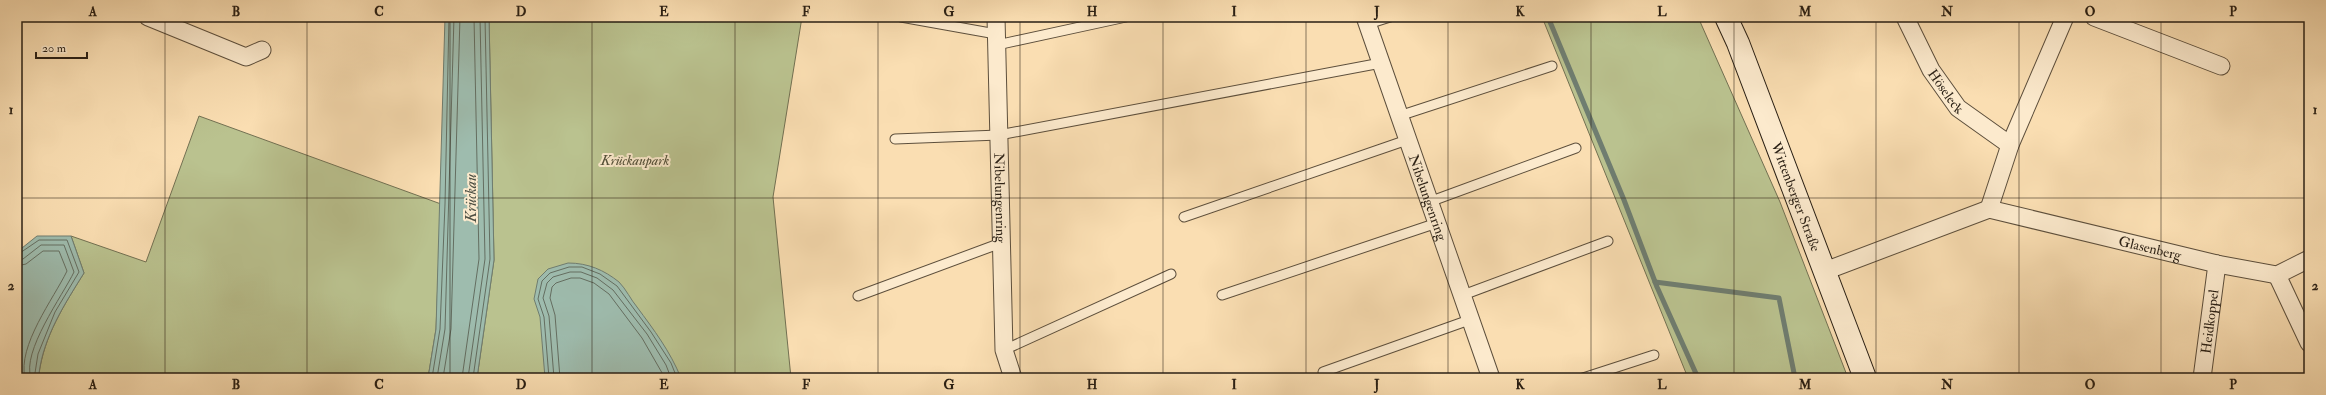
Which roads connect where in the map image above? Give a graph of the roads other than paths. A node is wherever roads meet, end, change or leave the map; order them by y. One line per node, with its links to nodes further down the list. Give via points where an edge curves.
1 (148, 17): 12 (street, via 246,57)
2 (901, 17): 11 (lane)
3 (996, 17): 11 (street, Nibelungenring)
4 (1126, 17): 11 (lane)
5 (1390, 17): 10 (lane)
6 (1726, 17): 30 (main road, Wittenberger Straße)
7 (1904, 17): 20 (street, Höseleck, via 1932,70 1958,108)
8 (2065, 17): 20 (street)
9 (2094, 17): 15 (street)
10 (1366, 21): 13 (street, Nibelungenring)
11 (996, 39): 17 (street, Nibelungenring)
12 (262, 50)
13 (1381, 64): 16 (street, Nibelungenring); 17 (lane)
14 (1552, 66): 16 (lane)
15 (2221, 66)
16 (1399, 116): 19 (street, Nibelungenring)
17 (999, 135): 18 (lane); 27 (street, Nibelungenring)
18 (895, 139)
19 (1407, 140): 22 (street, Nibelungenring); 24 (lane)
20 (2010, 145): 23 (street)
21 (1576, 148): 22 (lane)
22 (1429, 202): 25 (street, Nibelungenring)
23 (1989, 209): 29 (street, Glasenberg); 30 (street)
24 (1184, 217)
25 (1437, 223): 33 (lane); 34 (street, Nibelungenring)
26 (1608, 241): 34 (lane)
27 (1001, 243): 35 (lane); 38 (street, Nibelungenring)
28 (2309, 260): 32 (street)
29 (2217, 264): 32 (street, Glasenberg); 45 (street, Heidkoppel)
30 (1825, 271): 44 (main road, Wittenberger Straße)
31 (1171, 274): 38 (lane)
32 (2277, 275): 37 (street)
33 (1222, 295)
34 (1463, 295): 36 (street, Nibelungenring)
35 (858, 296)
36 (1472, 320): 40 (lane); 42 (street, Nibelungenring)
37 (2309, 343)
38 (1004, 350): 41 (street, Nibelungenring)
39 (1654, 355): 43 (lane)
40 (1323, 372)
41 (1013, 378)
42 (1491, 378)
43 (1583, 378)
44 (1865, 378)
45 (2202, 378)

